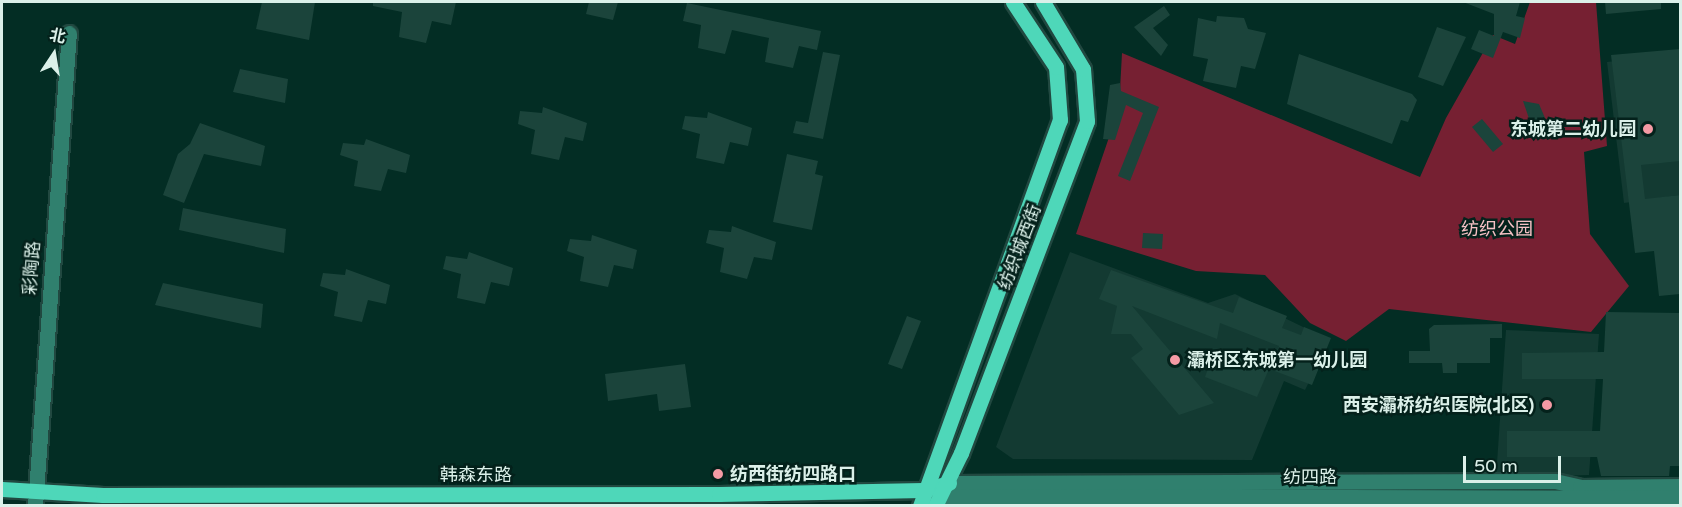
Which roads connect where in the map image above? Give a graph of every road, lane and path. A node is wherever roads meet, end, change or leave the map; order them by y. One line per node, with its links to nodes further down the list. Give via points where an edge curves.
1 (1013, 2): 7 (main road, 纺织城西街, via 1056,67 1060,120)
2 (1043, 2): 4 (main road, 纺织城西街, via 1083,69 1087,121)
3 (69, 33): 9 (street, 彩陶路)
4 (949, 483): 5 (street, 纺四路); 7 (main road, 韩森东路); 10 (main road, 纺织城西街)
5 (1680, 486)
6 (2, 489): 9 (main road, 韩森东路)
7 (921, 498): 9 (main road, 韩森东路)
8 (1680, 498): 10 (street, 纺四路)
9 (36, 500)
10 (934, 502)

